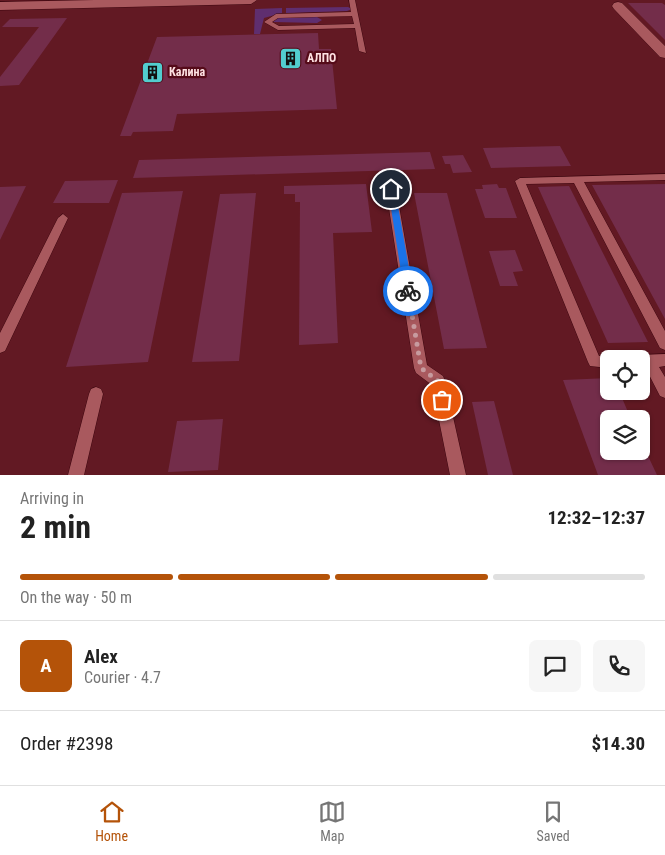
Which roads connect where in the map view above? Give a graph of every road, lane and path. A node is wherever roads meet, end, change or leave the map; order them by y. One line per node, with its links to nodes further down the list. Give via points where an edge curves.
1 (251, 0): 3 (street)
2 (352, 0): 6 (lane)
3 (162, 1): 4 (street)
4 (0, 6)
5 (618, 6): 9 (street)
6 (355, 14): 7 (lane); 7 (lane, via 276,16 267,22 278,28)
7 (357, 26): 8 (lane)
8 (363, 51)
9 (665, 54)
10 (665, 177): 11 (lane)
11 (578, 179): 14 (lane); 18 (lane, via 520,180 595,362)
12 (391, 189): 23 (lane, via 421,368 438,381)
13 (63, 218): 15 (lane)
14 (665, 344)
15 (0, 347)
16 (665, 360): 17 (lane)
17 (650, 361)
18 (600, 362)
19 (650, 368): 20 (lane)
20 (665, 391)
21 (96, 394): 22 (lane)
22 (76, 475)
23 (458, 475)

